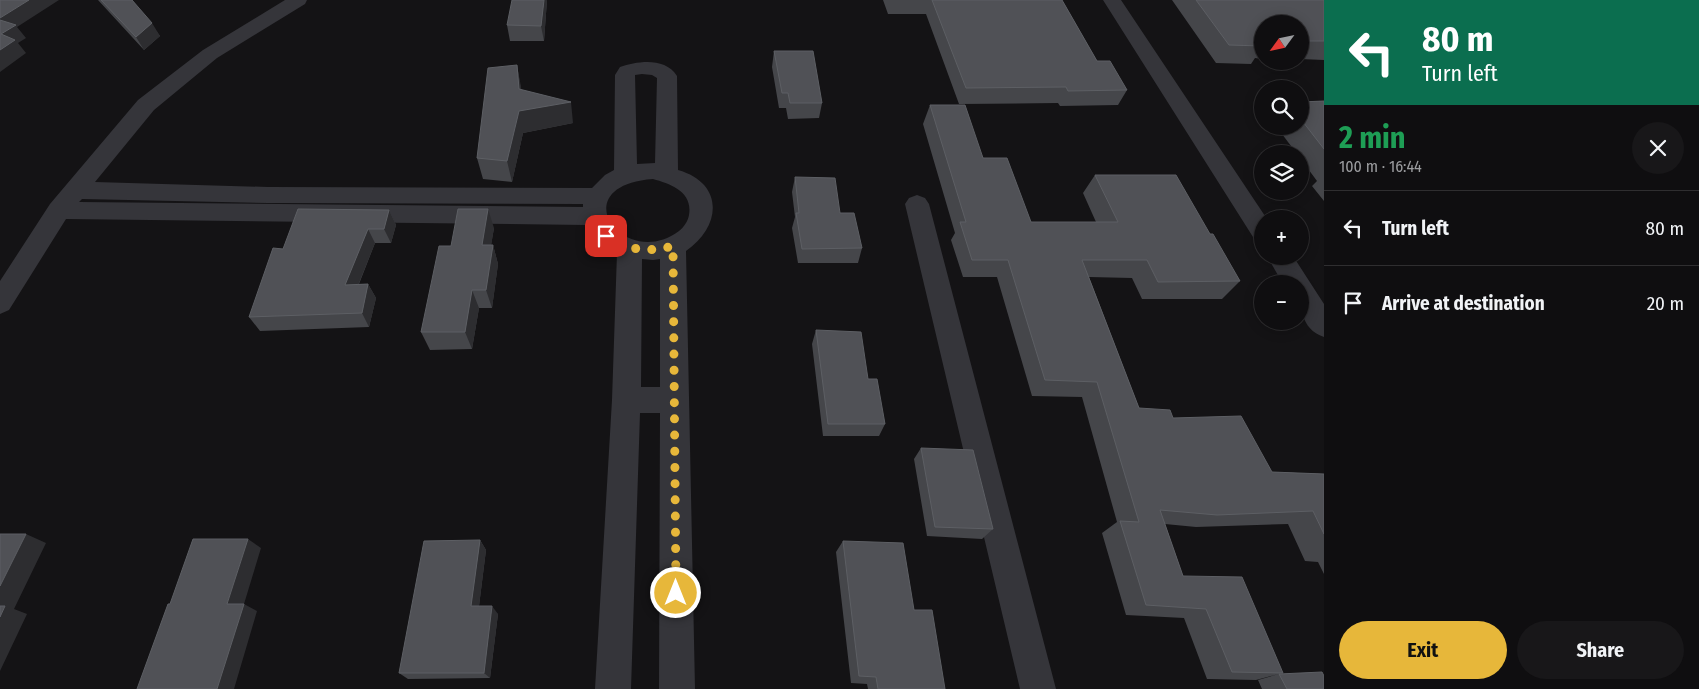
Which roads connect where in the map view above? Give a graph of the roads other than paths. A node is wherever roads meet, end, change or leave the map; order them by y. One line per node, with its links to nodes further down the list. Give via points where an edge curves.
1 (298, 0): 5 (street, via 210,54 146,105)
2 (1112, 0): 10 (street)
3 (666, 173): 4 (street, via 653,171); 4 (street, via 667,76 658,69 632,69 625,75); 11 (street, via 697,192 703,212 694,232)
4 (626, 175): 8 (street, via 605,187)
5 (75, 190): 6 (street); 9 (street)
6 (264, 204): 8 (street); 9 (street)
7 (917, 204): 20 (street)
8 (596, 206): 12 (street, via 598,227 606,236)
9 (59, 210): 13 (street)
10 (1254, 219)
11 (673, 246): 12 (street, via 652,250); 17 (street)
12 (630, 248): 16 (street)
13 (0, 303)
14 (1309, 303): 15 (street)
15 (1324, 326)
16 (626, 400): 17 (street); 18 (street)
17 (674, 400): 19 (street)
18 (613, 689)
19 (677, 689)
20 (1038, 689)

